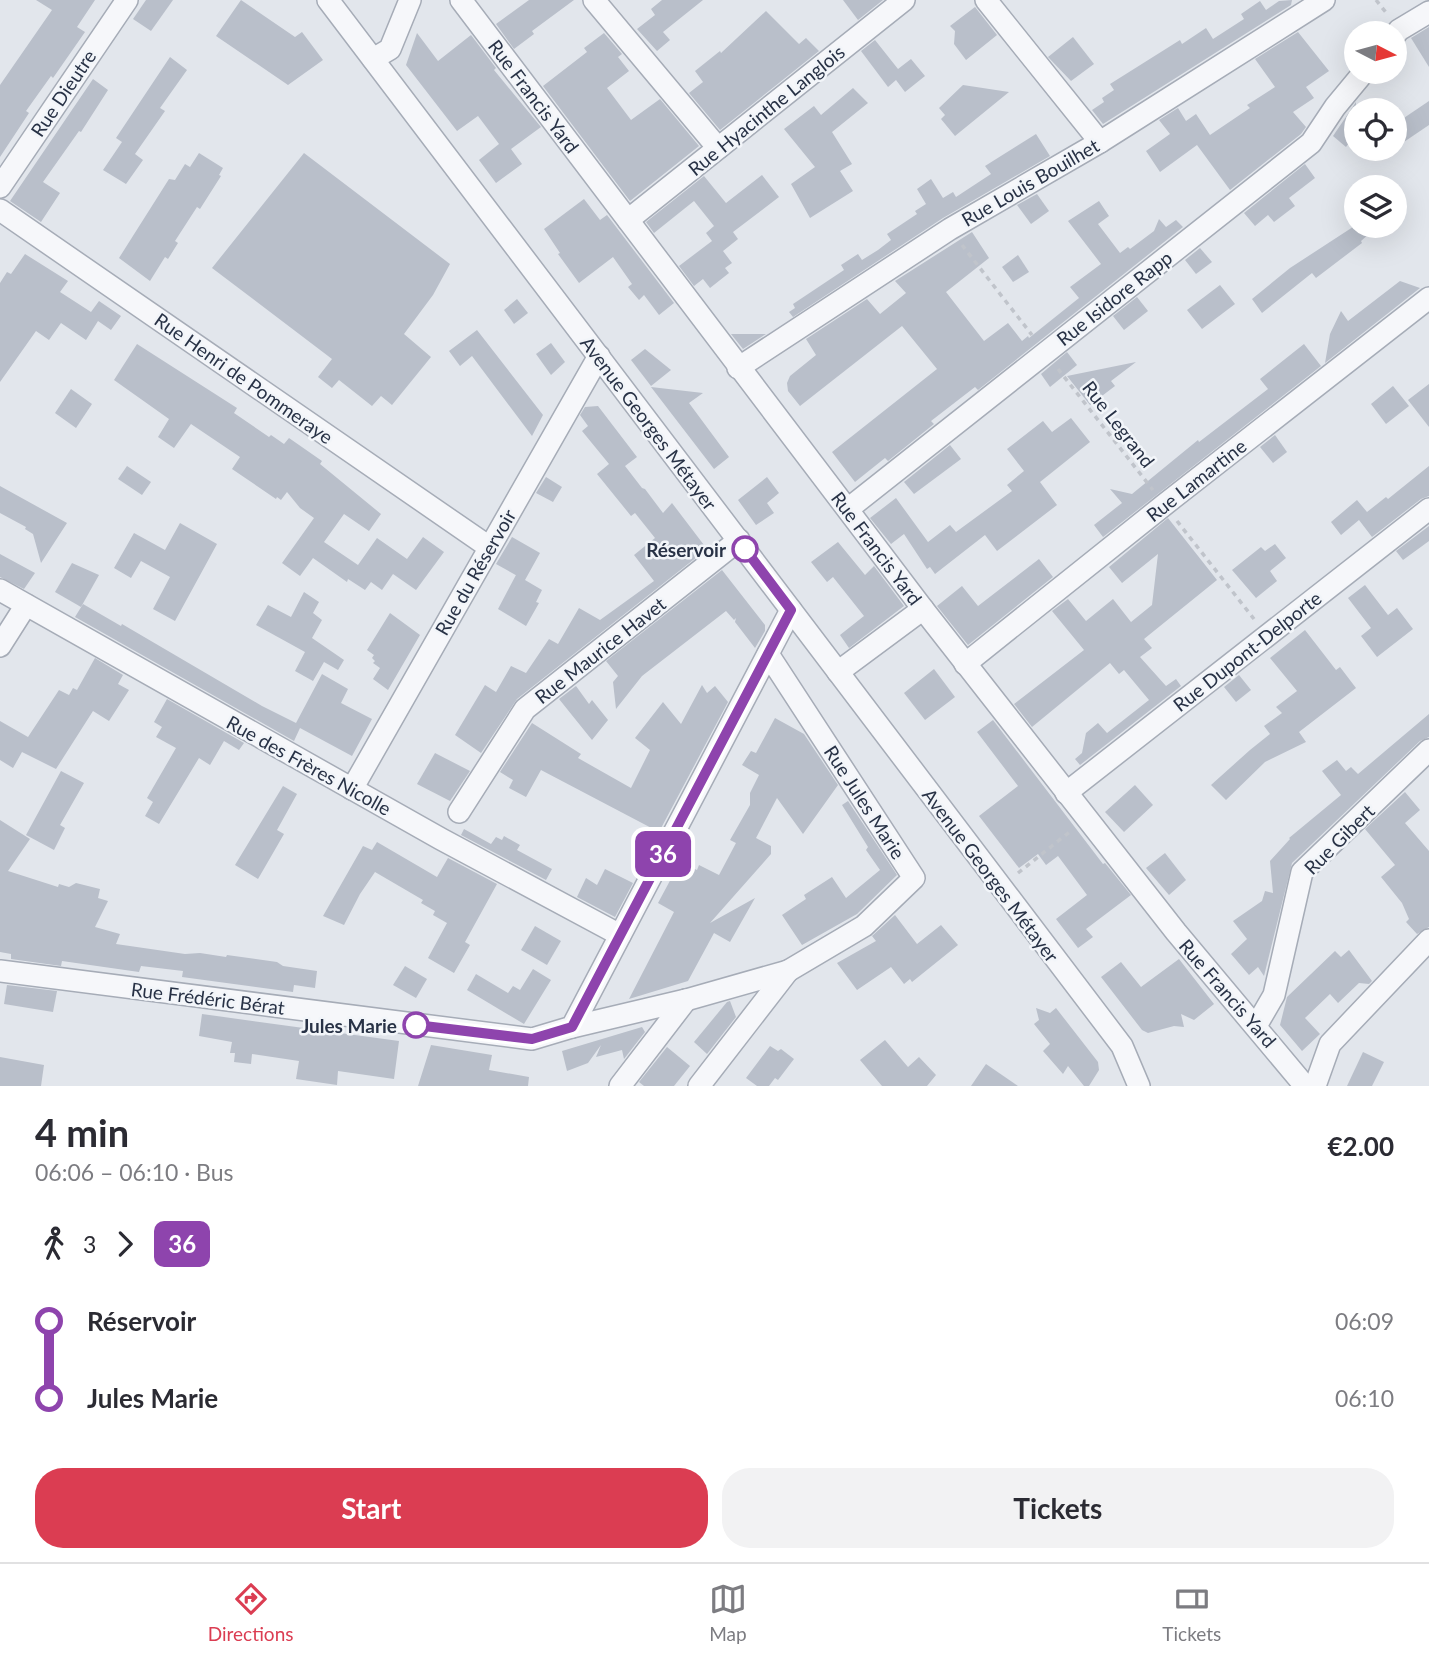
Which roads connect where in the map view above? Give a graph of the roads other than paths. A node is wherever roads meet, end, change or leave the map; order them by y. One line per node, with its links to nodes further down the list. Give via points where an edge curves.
1 (127, 0): 15 (street, Rue Dieutre)
2 (328, 0): 11 (street, Avenue Georges Métayer)
3 (410, 0): 11 (street, via 390,49)
4 (461, 0): 17 (street, Rue Francis Yard)
5 (594, 0): 14 (street)
6 (904, 0): 14 (street, Rue Hyacinthe Langlois)
7 (986, 0): 13 (street)
8 (1324, 0): 13 (street, Rue Louis Bouilhet)
9 (1429, 12): 10 (street)
10 (1407, 26)
11 (373, 59): 19 (street, Avenue Georges Métayer)
12 (1354, 84): 21 (street, Rue Isidore Rapp, via 1311,143)
13 (1100, 142): 20 (street, Rue Louis Bouilhet, via 950,229)
14 (718, 148): 17 (street, Rue Hyacinthe Langlois)
15 (0, 187)
16 (0, 210): 24 (street, Rue Henri de Pommeraye)
17 (628, 220): 20 (street, Rue Francis Yard)
18 (1429, 298): 31 (street, Rue Lamartine)
19 (598, 356): 23 (street, Avenue Georges Métayer); 24 (street, Rue du Réservoir)
20 (738, 368): 21 (street, Rue Francis Yard)
21 (848, 509): 27 (street, Rue Francis Yard)
22 (1429, 509): 35 (street, Rue Dupont-Delporte)
23 (739, 540): 28 (street, Avenue Georges Métayer); 36 (street, Rue Maurice Havet, via 525,709)
24 (489, 547): 34 (street, Rue du Réservoir)
25 (0, 590): 26 (street, Rue des Frères Nicolle)
26 (26, 605): 29 (street); 34 (street, Rue des Frères Nicolle)
27 (923, 609): 31 (street, Rue Francis Yard); 32 (street)
28 (791, 610): 30 (street); 32 (street, Avenue Georges Métayer)
29 (0, 646)
30 (768, 654): 37 (street); 40 (street, Rue Jules Marie, via 914,878 864,926)
31 (965, 664): 35 (street, Rue Francis Yard)
32 (838, 672): 46 (street, Avenue Georges Métayer, via 1122,1046)
33 (1429, 750): 42 (street, Rue Gibert, via 1302,872 1274,995)
34 (352, 789): 37 (street, Rue des Frères Nicolle)
35 (1066, 793): 42 (street, Rue Francis Yard)
36 (459, 812)
37 (620, 935): 43 (street)
38 (1429, 940): 48 (street, via 1331,1044)
39 (0, 971): 43 (street, Rue Frédéric Bérat, via 532,1039)
40 (788, 971): 41 (street, Rue Jules Marie); 45 (street)
41 (686, 1000): 43 (street, Rue Jules Marie); 44 (street)
42 (1255, 1026): 47 (street, Rue Francis Yard)
43 (572, 1027)
44 (620, 1086)
45 (699, 1086)
46 (1139, 1086)
47 (1305, 1086)
48 (1315, 1086)

